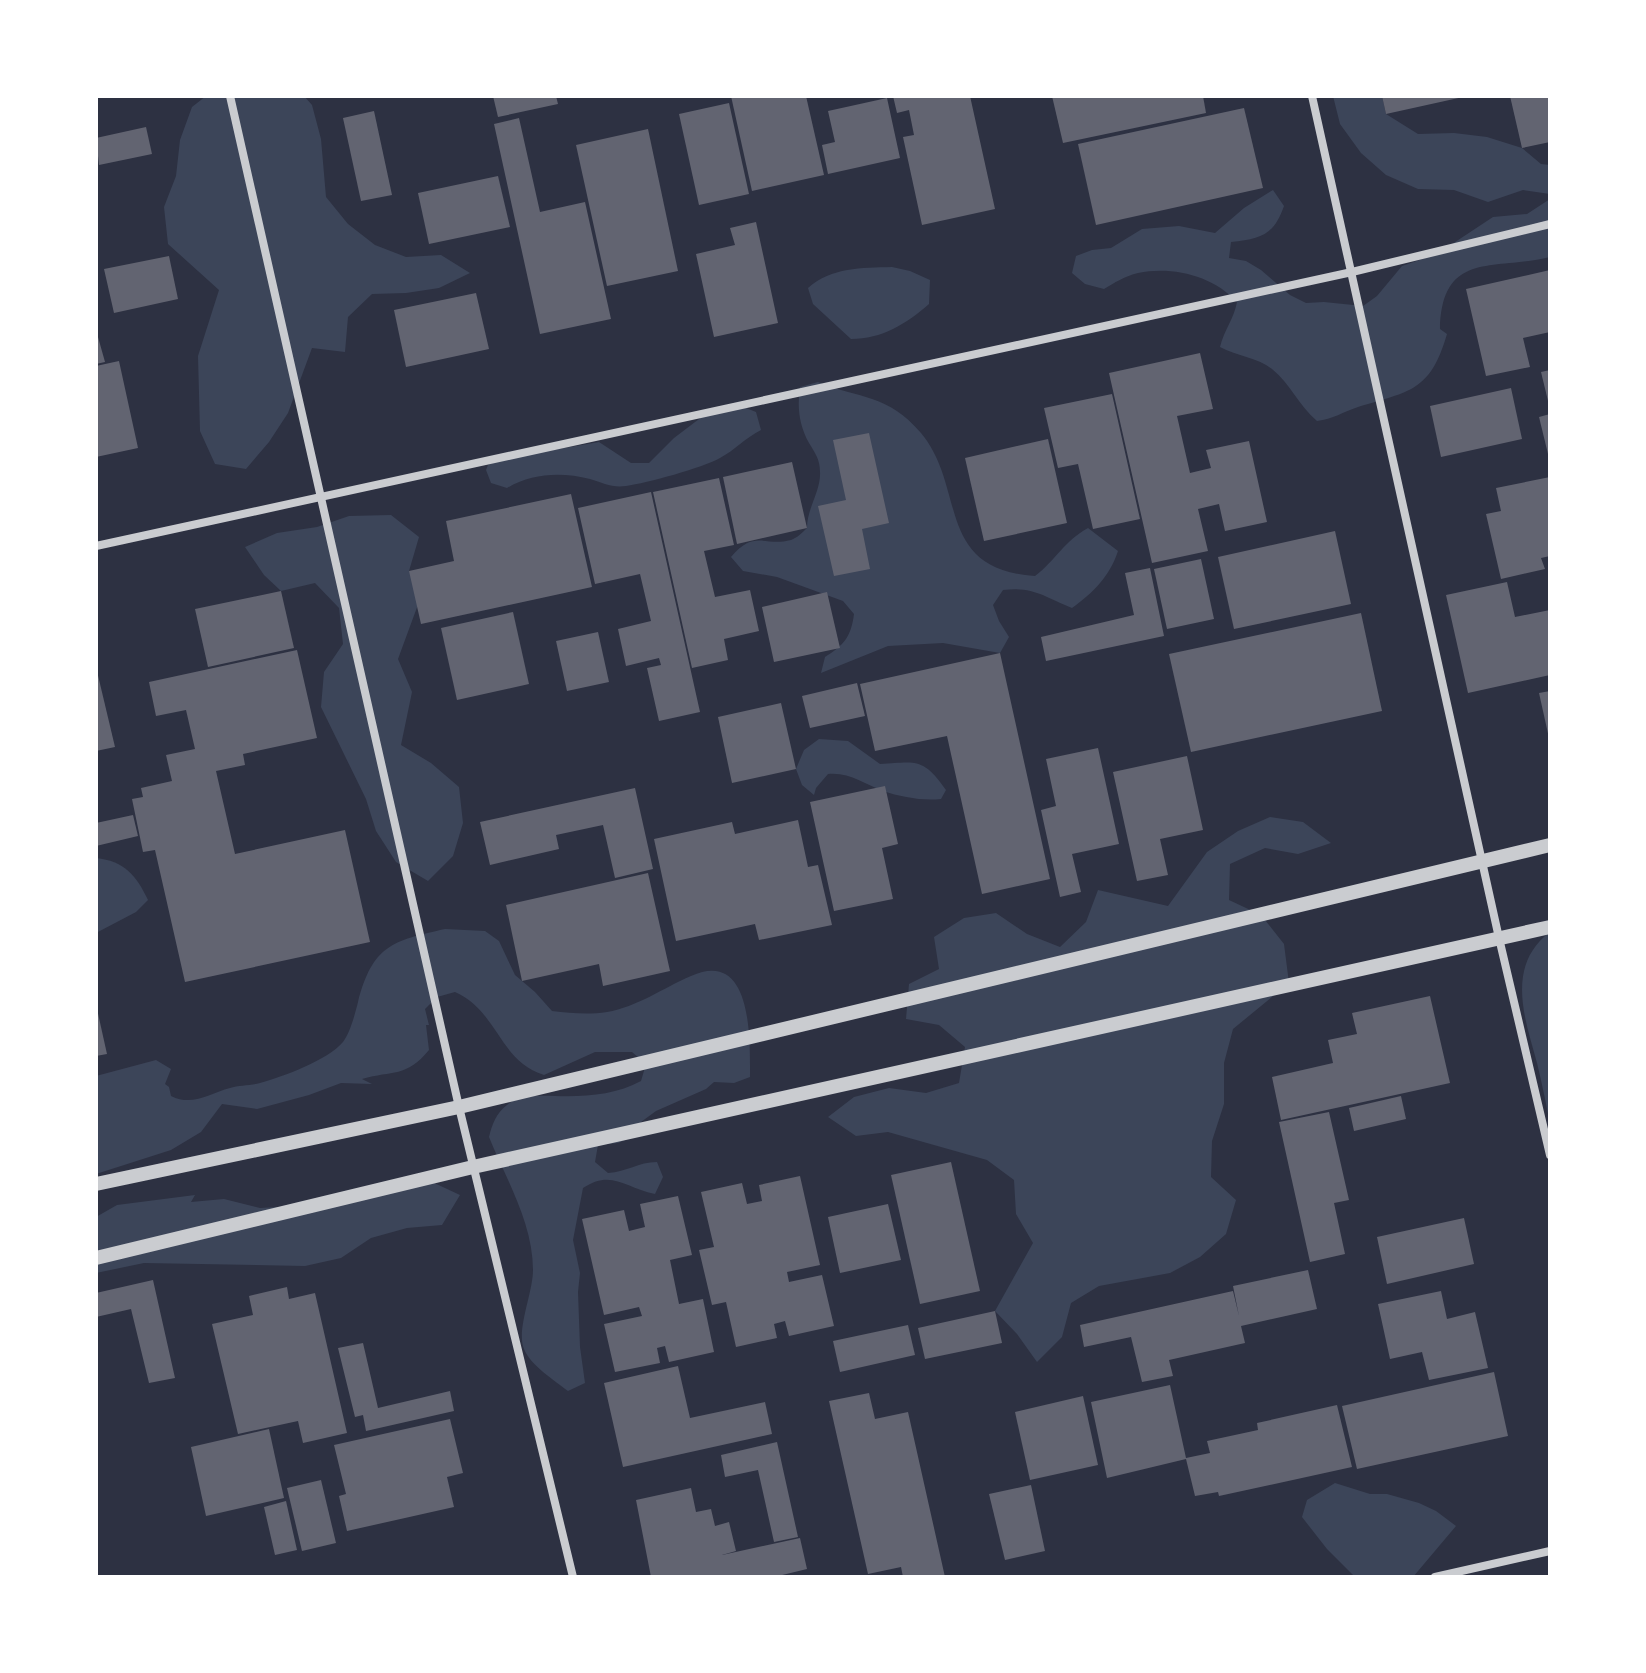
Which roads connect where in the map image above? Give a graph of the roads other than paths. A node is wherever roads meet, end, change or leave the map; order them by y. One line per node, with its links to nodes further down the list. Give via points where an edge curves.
1 (230, 96): 5 (street)
2 (1312, 96): 4 (street)
3 (1550, 224): 4 (street)
4 (1352, 272): 5 (street); 8 (street)
5 (322, 497): 6 (street); 11 (street)
6 (96, 546)
7 (1550, 845): 8 (street)
8 (1482, 861): 10 (street); 11 (street)
9 (1550, 927): 10 (street)
10 (1499, 938): 12 (street); 13 (street)
11 (459, 1107): 13 (street); 14 (street)
12 (1550, 1155)
13 (473, 1167): 15 (street); 17 (street)
14 (96, 1184)
15 (96, 1258)
16 (1550, 1551): 18 (street)
17 (573, 1577)
18 (1435, 1577)

